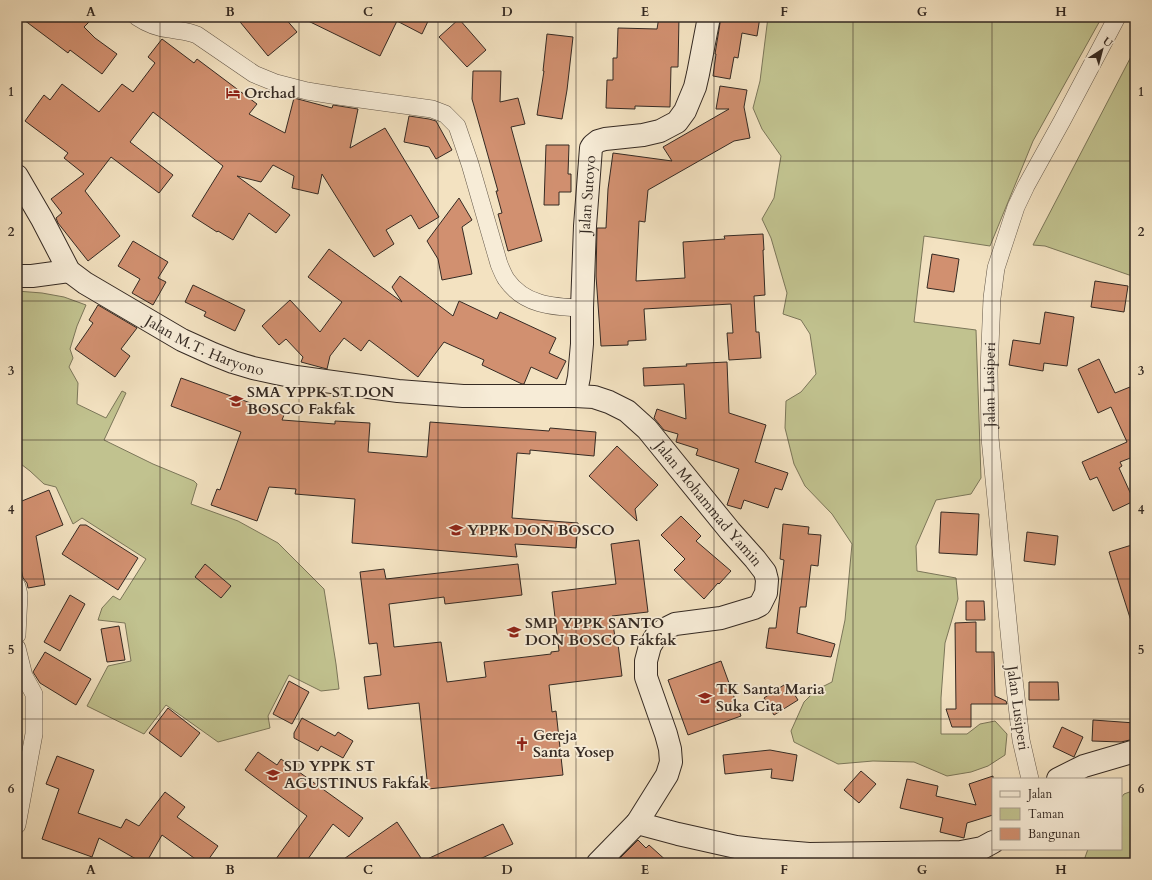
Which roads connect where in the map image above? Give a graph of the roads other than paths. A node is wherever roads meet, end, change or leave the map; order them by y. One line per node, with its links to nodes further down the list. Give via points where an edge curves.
1 (137, 17): 7 (street, via 154,26 197,34 254,74 276,83 338,96 432,109 445,114 457,126 505,278 513,288 532,301)
2 (709, 17): 7 (main road, Jalan Sutoyo, via 695,87 678,122 643,136 605,139 593,144 591,148)
3 (1117, 17): 13 (street, Jalan Lusiperi, via 1020,200 996,268 992,298 990,438 1021,740)
4 (17, 176): 5 (main road)
5 (69, 271): 6 (main road); 8 (main road, Jalan M.T. Haryono, via 182,340 253,368 296,377 398,391 463,396)
6 (17, 276)
7 (582, 308): 8 (main road, Jalan Sutoyo, via 582,344)
8 (575, 396): 15 (main road, Jalan Mohammad Yamin, via 594,397 609,402 627,411 647,429 755,558 765,572 767,580 766,593 760,605 721,618 675,624 656,636 650,646 646,661 646,677 666,734 671,762 667,775)
9 (17, 586): 10 (street)
10 (17, 635)
11 (17, 648): 16 (street, via 24,676 34,694 34,734)
12 (1135, 751): 14 (main road, via 1084,766)
13 (1030, 778)
14 (1060, 778)
15 (637, 822): 17 (main road, via 736,847 809,854 961,852 982,848); 18 (main road, Jalan Mohammad Yamin)
16 (17, 825)
17 (992, 843)
18 (598, 863)

